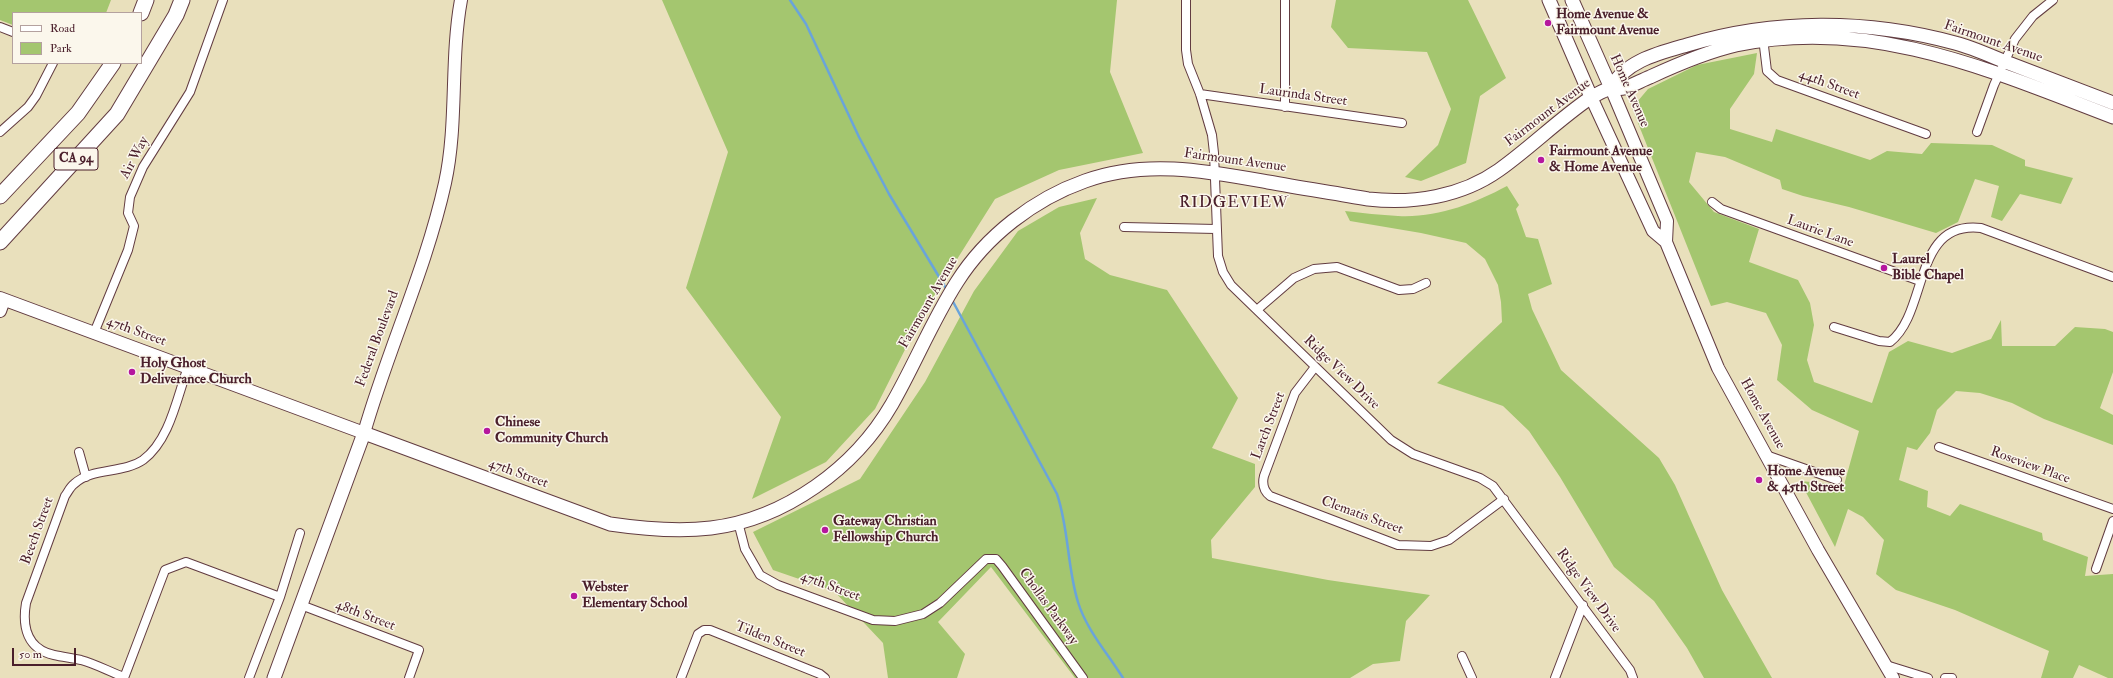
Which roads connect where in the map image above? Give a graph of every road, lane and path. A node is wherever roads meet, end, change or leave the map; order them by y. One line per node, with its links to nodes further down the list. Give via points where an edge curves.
1 (146, 0): 11 (highway)
2 (182, 0): 12 (highway, CA 94)
3 (188, 0): 12 (highway)
4 (223, 0): 44 (street, Air Way, via 190,92 143,167 130,196 128,213 134,226 128,250)
5 (461, 0): 47 (main road, Federal Boulevard, via 456,27 446,182 432,237 376,392)
6 (1186, 0): 21 (street, Ridge View Drive, via 1186,50 1190,71)
7 (1285, 0): 24 (street)
8 (1550, 0): 22 (main road, Home Avenue)
9 (1572, 0): 20 (main road, Home Avenue)
10 (2052, 0): 19 (street, via 2033,16 2016,38)
11 (141, 12)
12 (176, 15): 35 (highway, CA 94, via 117,114)
13 (0, 27): 15 (street)
14 (1761, 28): 16 (street, 44th Street); 19 (main road, Fairmount Avenue, via 1828,24 1888,30 1956,43); 20 (main road, Fairmount Avenue, via 1698,41 1656,54 1620,74)
15 (12, 32)
16 (1763, 42): 19 (main road, Fairmount Avenue, via 1835,37 1871,40); 20 (main road, Fairmount Avenue, via 1736,46 1687,60 1624,88); 29 (street, 44th Street, via 1767,71 1777,80)
17 (52, 64): 27 (street, via 28,107)
18 (112, 64): 31 (highway, CA 94, via 78,113)
19 (2003, 68): 23 (main road, Fairmount Avenue); 25 (main road, Fairmount Avenue); 28 (street)
20 (1610, 88): 22 (main road, Fairmount Avenue); 36 (main road, Home Avenue, via 1667,221)
21 (1200, 94): 24 (street, Laurinda Street); 30 (street, Ridge View Drive, via 1212,135)
22 (1591, 97): 30 (main road, Fairmount Avenue, via 1497,171 1464,188 1434,197 1398,201 1368,199); 36 (main road, Home Avenue, via 1653,231)
23 (2113, 103)
24 (1285, 107): 26 (street, Laurinda Street)
25 (2113, 117)
26 (1402, 123)
27 (0, 132)
28 (1977, 132)
29 (1926, 134)
30 (1214, 172): 34 (street, Ridge View Drive); 57 (main road, Fairmount Avenue, via 1186,169 1133,170 1087,180 1062,190 1020,215 972,260 957,281 878,426 845,463 795,500 775,510)
31 (0, 196)
32 (1712, 202): 38 (street, Laurie Lane, via 1721,209)
33 (1124, 227): 34 (street)
34 (1216, 229): 41 (street, Ridge View Drive, via 1218,256 1223,272 1232,285)
35 (0, 242)
36 (1666, 242): 50 (main road, Home Avenue, via 1718,368)
37 (2113, 277): 38 (street, via 1981,228 1972,227 1954,230 1944,237 1931,256)
38 (1920, 281): 43 (street, via 1906,323 1899,335 1890,342)
39 (1426, 283): 41 (street, via 1413,289 1399,290 1337,267 1314,270 1294,278)
40 (2, 299): 42 (main road); 44 (main road, 47th Street)
41 (1258, 309): 46 (street, Ridge View Drive)
42 (0, 311)
43 (1834, 327)
44 (94, 333): 45 (main road, 47th Street)
45 (188, 367): 47 (main road, 47th Street); 52 (street, Beech Street, via 165,432 154,450 142,460 121,469)
46 (1315, 367): 51 (street, Larch Street, via 1295,393); 54 (street, Ridge View Drive, via 1391,440 1413,454 1480,478 1493,486)
47 (364, 433): 57 (main road, 47th Street, via 610,524 648,530 676,530 713,528); 62 (main road, Federal Boulevard)
48 (1939, 447): 55 (street, Roseview Place)
49 (79, 452): 52 (street)
50 (1766, 454): 53 (street); 65 (main road, Home Avenue, via 1818,550)
51 (1264, 476): 54 (street, Clematis Street, via 1262,481 1266,493 1270,496 1398,545 1431,546 1449,540)
52 (86, 477): 66 (street, Beech Street, via 74,483 65,496 26,603 24,628 35,647 52,655 81,660)
53 (1837, 480)
54 (1504, 499): 63 (street, Ridge View Drive)
55 (2113, 509)
56 (2113, 521): 60 (street)
57 (738, 522): 59 (street, 47th Street, via 744,549 760,575 778,585 873,620 895,621 923,614 940,603)
58 (300, 533): 61 (street)
59 (986, 559): 72 (street, Chollas Parkway, via 996,560 1002,566)
60 (2096, 568)
61 (280, 597): 66 (street, via 186,562 165,570); 67 (street)
62 (301, 605): 68 (main road, Federal Boulevard); 69 (street, 48th Street, via 419,650)
63 (1583, 606): 74 (street); 75 (street, Ridge View Drive)
64 (1462, 656): 73 (street)
65 (1886, 665): 76 (main road, Home Avenue); 77 (street)
66 (124, 678)
67 (249, 678)
68 (274, 678)
69 (409, 678)
70 (682, 678): 71 (street, Tilden Street, via 698,634 704,630 710,630)
71 (825, 678)
72 (1083, 678)
73 (1472, 678)
74 (1555, 678)
75 (1634, 678)
76 (1893, 678)
77 (1928, 678)
78 (1945, 678): 79 (street)
79 (1952, 678)

